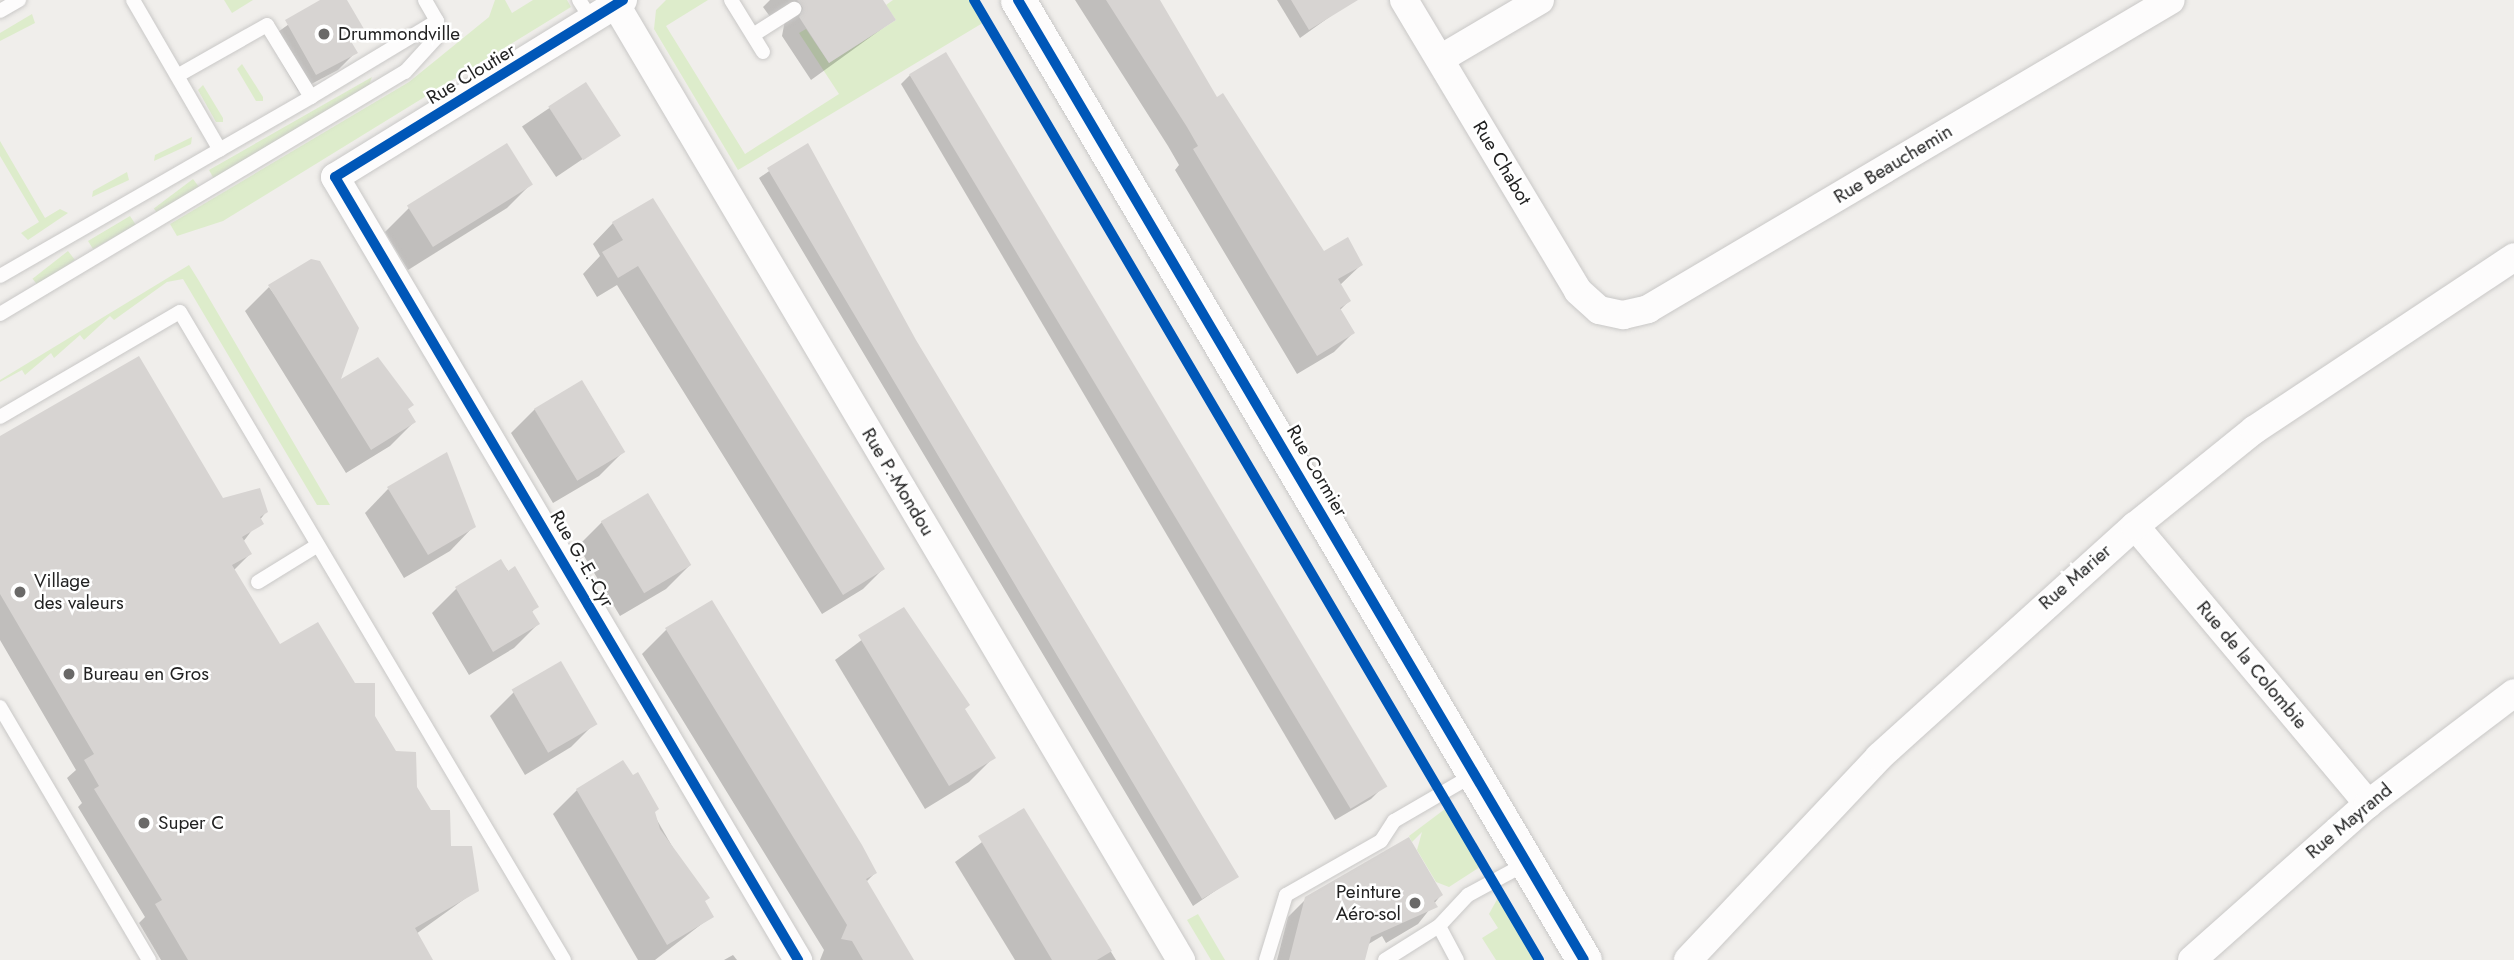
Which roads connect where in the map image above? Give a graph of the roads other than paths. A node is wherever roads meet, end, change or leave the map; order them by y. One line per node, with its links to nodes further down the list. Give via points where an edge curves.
1 (19, 0): 12 (lane)
2 (133, 0): 17 (lane)
3 (425, 0): 13 (lane)
4 (1018, 0): 31 (street, Rue Cormier)
5 (1404, 0): 16 (street, Rue Chabot)
6 (1540, 0): 16 (street)
7 (2171, 0): 24 (street, Rue Beauchemin, via 1648,309)
8 (620, 2): 11 (street, Rue Cloutier); 38 (street, Rue P.-Mondou)
9 (736, 2): 14 (lane)
10 (794, 9): 14 (lane)
11 (585, 10): 20 (street, Rue Cloutier)
12 (0, 11)
13 (438, 22): 18 (lane); 23 (lane, via 429,49 405,72)
14 (753, 36): 15 (lane)
15 (763, 52)
16 (1440, 59): 24 (street, Rue Chabot, via 1578,291)
17 (177, 76): 18 (lane, via 267,25); 19 (lane)
18 (311, 97): 19 (lane)
19 (220, 150): 22 (lane)
20 (335, 177): 37 (street, Rue G.-E.-Cyr)
21 (2514, 257): 26 (street, Rue Marier, via 2265,422)
22 (0, 276)
23 (0, 314)
24 (1611, 314)
25 (0, 417): 27 (lane, via 180,312)
26 (2135, 526): 32 (street, Rue de la Colombie); 43 (street, Rue Marier, via 1879,757)
27 (318, 545): 28 (lane); 36 (lane)
28 (258, 582)
29 (2514, 693): 32 (street, Rue Mayrand)
30 (0, 707): 35 (lane)
31 (1475, 774): 33 (street, Rue Cormier); 39 (lane, via 1394,821 1381,841 1286,895)
32 (2368, 804): 44 (street, Rue Mayrand)
33 (1528, 863): 34 (lane, via 1468,895); 42 (street, Rue Cormier)
34 (1438, 926): 40 (lane); 41 (lane)
35 (149, 960)
36 (564, 960)
37 (798, 960)
38 (1181, 960)
39 (1266, 960)
40 (1385, 960)
41 (1457, 960)
42 (1584, 960)
43 (1688, 960)
44 (2192, 960)

